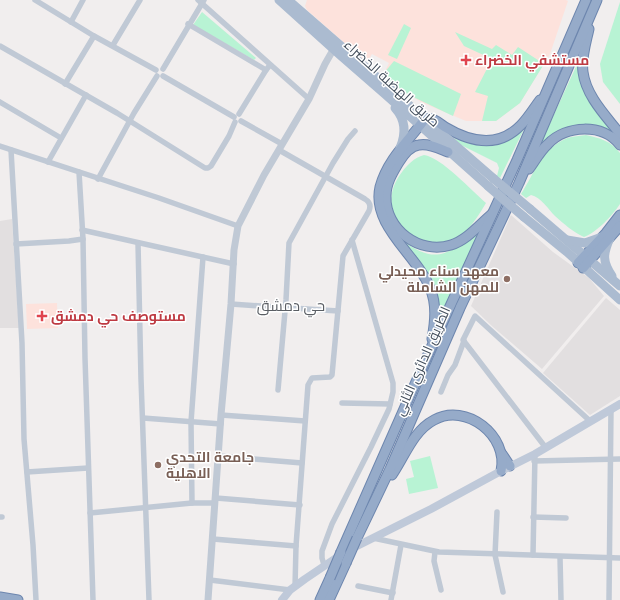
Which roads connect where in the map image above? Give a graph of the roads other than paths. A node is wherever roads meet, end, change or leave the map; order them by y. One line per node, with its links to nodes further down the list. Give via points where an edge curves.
1 (35, 0): 9 (street)
2 (83, 0): 9 (street)
3 (140, 0): 13 (street)
4 (279, 0): 14 (main road, طريق الهضبة الخضراء)
5 (288, 0): 27 (main road, طريق الهضبة الخضراء)
6 (586, 0): 20 (highway, الطريق الدائري الثاني)
7 (201, 1): 10 (street); 15 (street)
8 (595, 4): 29 (highway, via 583,58 583,73 594,100); 41 (highway, الطريق الدائري الثاني)
9 (71, 22): 11 (street)
10 (188, 24): 15 (street); 16 (street)
11 (94, 36): 13 (street); 19 (street)
12 (0, 46): 19 (street)
13 (113, 46): 17 (street)
14 (334, 50): 21 (main road, طريق الهضبة الخضراء); 23 (street)
15 (268, 68): 23 (street); 25 (street)
16 (163, 69): 17 (street); 18 (street, via 164,73)
17 (156, 70): 18 (street)
18 (160, 76): 25 (street); 26 (street)
19 (65, 84): 22 (street)
20 (550, 86): 27 (highway, via 522,124 508,135 492,141 468,138 432,119); 42 (highway, الطريق الدائري الثاني)
21 (378, 87): 27 (main road, طريق الهضبة الخضراء); 35 (main road, via 399,112 403,122 404,136)
22 (86, 96): 26 (street); 30 (street)
23 (309, 99): 33 (street)
24 (0, 102): 30 (street)
25 (237, 119): 26 (street, via 217,156 207,168); 33 (street)
26 (130, 121): 40 (street)
27 (423, 123): 35 (highway); 36 (main road, طريق الهضبة الخضراء); 50 (main road, طريق الهضبة الخضراء, bridge)
28 (355, 131): 39 (street)
29 (620, 134)
30 (61, 138): 37 (street)
31 (620, 145): 41 (highway, via 610,136 598,131 586,129 566,132 547,144)
32 (0, 146): 34 (street)
33 (281, 147): 39 (street); 44 (street)
34 (11, 150): 37 (street); 52 (street)
35 (399, 152): 62 (highway, via 382,182 379,202 394,237 425,277 434,299 435,318)
36 (448, 152): 42 (highway, via 418,145 402,158 389,181 386,195 390,216 397,228 419,244 444,246 467,236); 54 (main road, طريق الهضبة الخضراء, bridge, via 524,217)
37 (48, 162): 38 (street)
38 (79, 172): 40 (street); 46 (street)
39 (325, 177): 49 (street, via 369,203 369,211); 59 (street, via 290,240)
40 (98, 179): 44 (street)
41 (519, 183): 87 (highway, الطريق الدائري الثاني)
42 (494, 212): 62 (highway, الطريق الدائري الثاني)
43 (620, 215): 47 (highway)
44 (238, 226): 55 (street)
45 (620, 226): 47 (highway)
46 (82, 230): 48 (street); 51 (street)
47 (606, 237): 50 (main road, via 585,243); 54 (highway); 56 (main road, via 604,260)
48 (83, 239): 52 (street); 83 (street)
49 (352, 240): 60 (street, via 344,252 342,262); 66 (street, via 393,383)
50 (567, 240): 54 (main road, طريق الهضبة الخضراء)
51 (138, 243): 53 (street); 70 (street)
52 (16, 244): 85 (street)
53 (203, 257): 55 (street); 72 (street)
54 (584, 262): 56 (main road); 57 (main road)
55 (234, 264): 58 (street)
56 (619, 285)
57 (620, 300)
58 (231, 304): 59 (street); 69 (street)
59 (285, 308): 60 (street); 63 (street)
60 (338, 311): 71 (street, via 332,375 310,380)
61 (464, 342): 64 (street); 73 (street, via 475,316); 75 (street)
62 (430, 350): 119 (highway, الطريق الدائري الثاني, bridge)
63 (278, 390)
64 (441, 392)
65 (342, 403): 66 (street)
66 (390, 404): 105 (street, via 332,524 322,551)
67 (620, 404): 68 (main road)
68 (611, 409): 73 (main road); 79 (street)
69 (221, 415): 71 (street); 74 (street)
70 (143, 418): 72 (street); 90 (street)
71 (305, 421): 81 (street)
72 (191, 422): 74 (street); 88 (street)
73 (590, 422): 75 (main road)
74 (221, 424): 77 (street)
75 (546, 448): 78 (main road)
76 (501, 452): 82 (highway); 84 (highway); 87 (highway, via 486,428 472,418 448,415 436,419 417,434)
77 (219, 456): 81 (street); 86 (street)
78 (534, 458): 79 (street); 82 (main road); 93 (street)
79 (611, 459): 80 (street); 103 (street)
80 (620, 459)
81 (302, 463): 89 (street)
82 (510, 466): 84 (main road)
83 (88, 468): 85 (street); 92 (street)
84 (501, 471): 95 (main road)
85 (27, 472): 114 (street)
86 (216, 500): 88 (street); 89 (street); 96 (street)
87 (373, 502): 120 (highway, الطريق الدائري الثاني, bridge)
88 (192, 504): 90 (street)
89 (300, 505): 98 (street)
90 (146, 509): 92 (street); 116 (street)
91 (497, 512): 100 (street)
92 (90, 513): 115 (street)
93 (533, 517): 94 (street); 101 (street)
94 (566, 518)
95 (373, 538): 97 (street); 105 (main road)
96 (213, 539): 98 (street); 106 (street)
97 (401, 545): 99 (street); 111 (street)
98 (296, 546): 108 (street)
99 (435, 552): 100 (street); 109 (street, via 434,562)
100 (495, 555): 101 (street); 110 (street)
101 (532, 555): 102 (street)
102 (560, 557): 103 (street); 122 (street)
103 (610, 558): 104 (street); 123 (street)
104 (620, 558)
105 (324, 565): 108 (main road)
106 (210, 580): 108 (street); 117 (street)
107 (358, 586): 111 (street)
108 (292, 589): 118 (main road)
109 (441, 590)
110 (503, 592)
111 (393, 593): 121 (street)
112 (0, 597): 113 (highway)
113 (18, 600)
114 (36, 600)
115 (93, 600)
116 (149, 600)
117 (208, 600)
118 (282, 600)
119 (320, 600)
120 (329, 600)
121 (392, 600)
122 (561, 600)
123 (609, 600)

